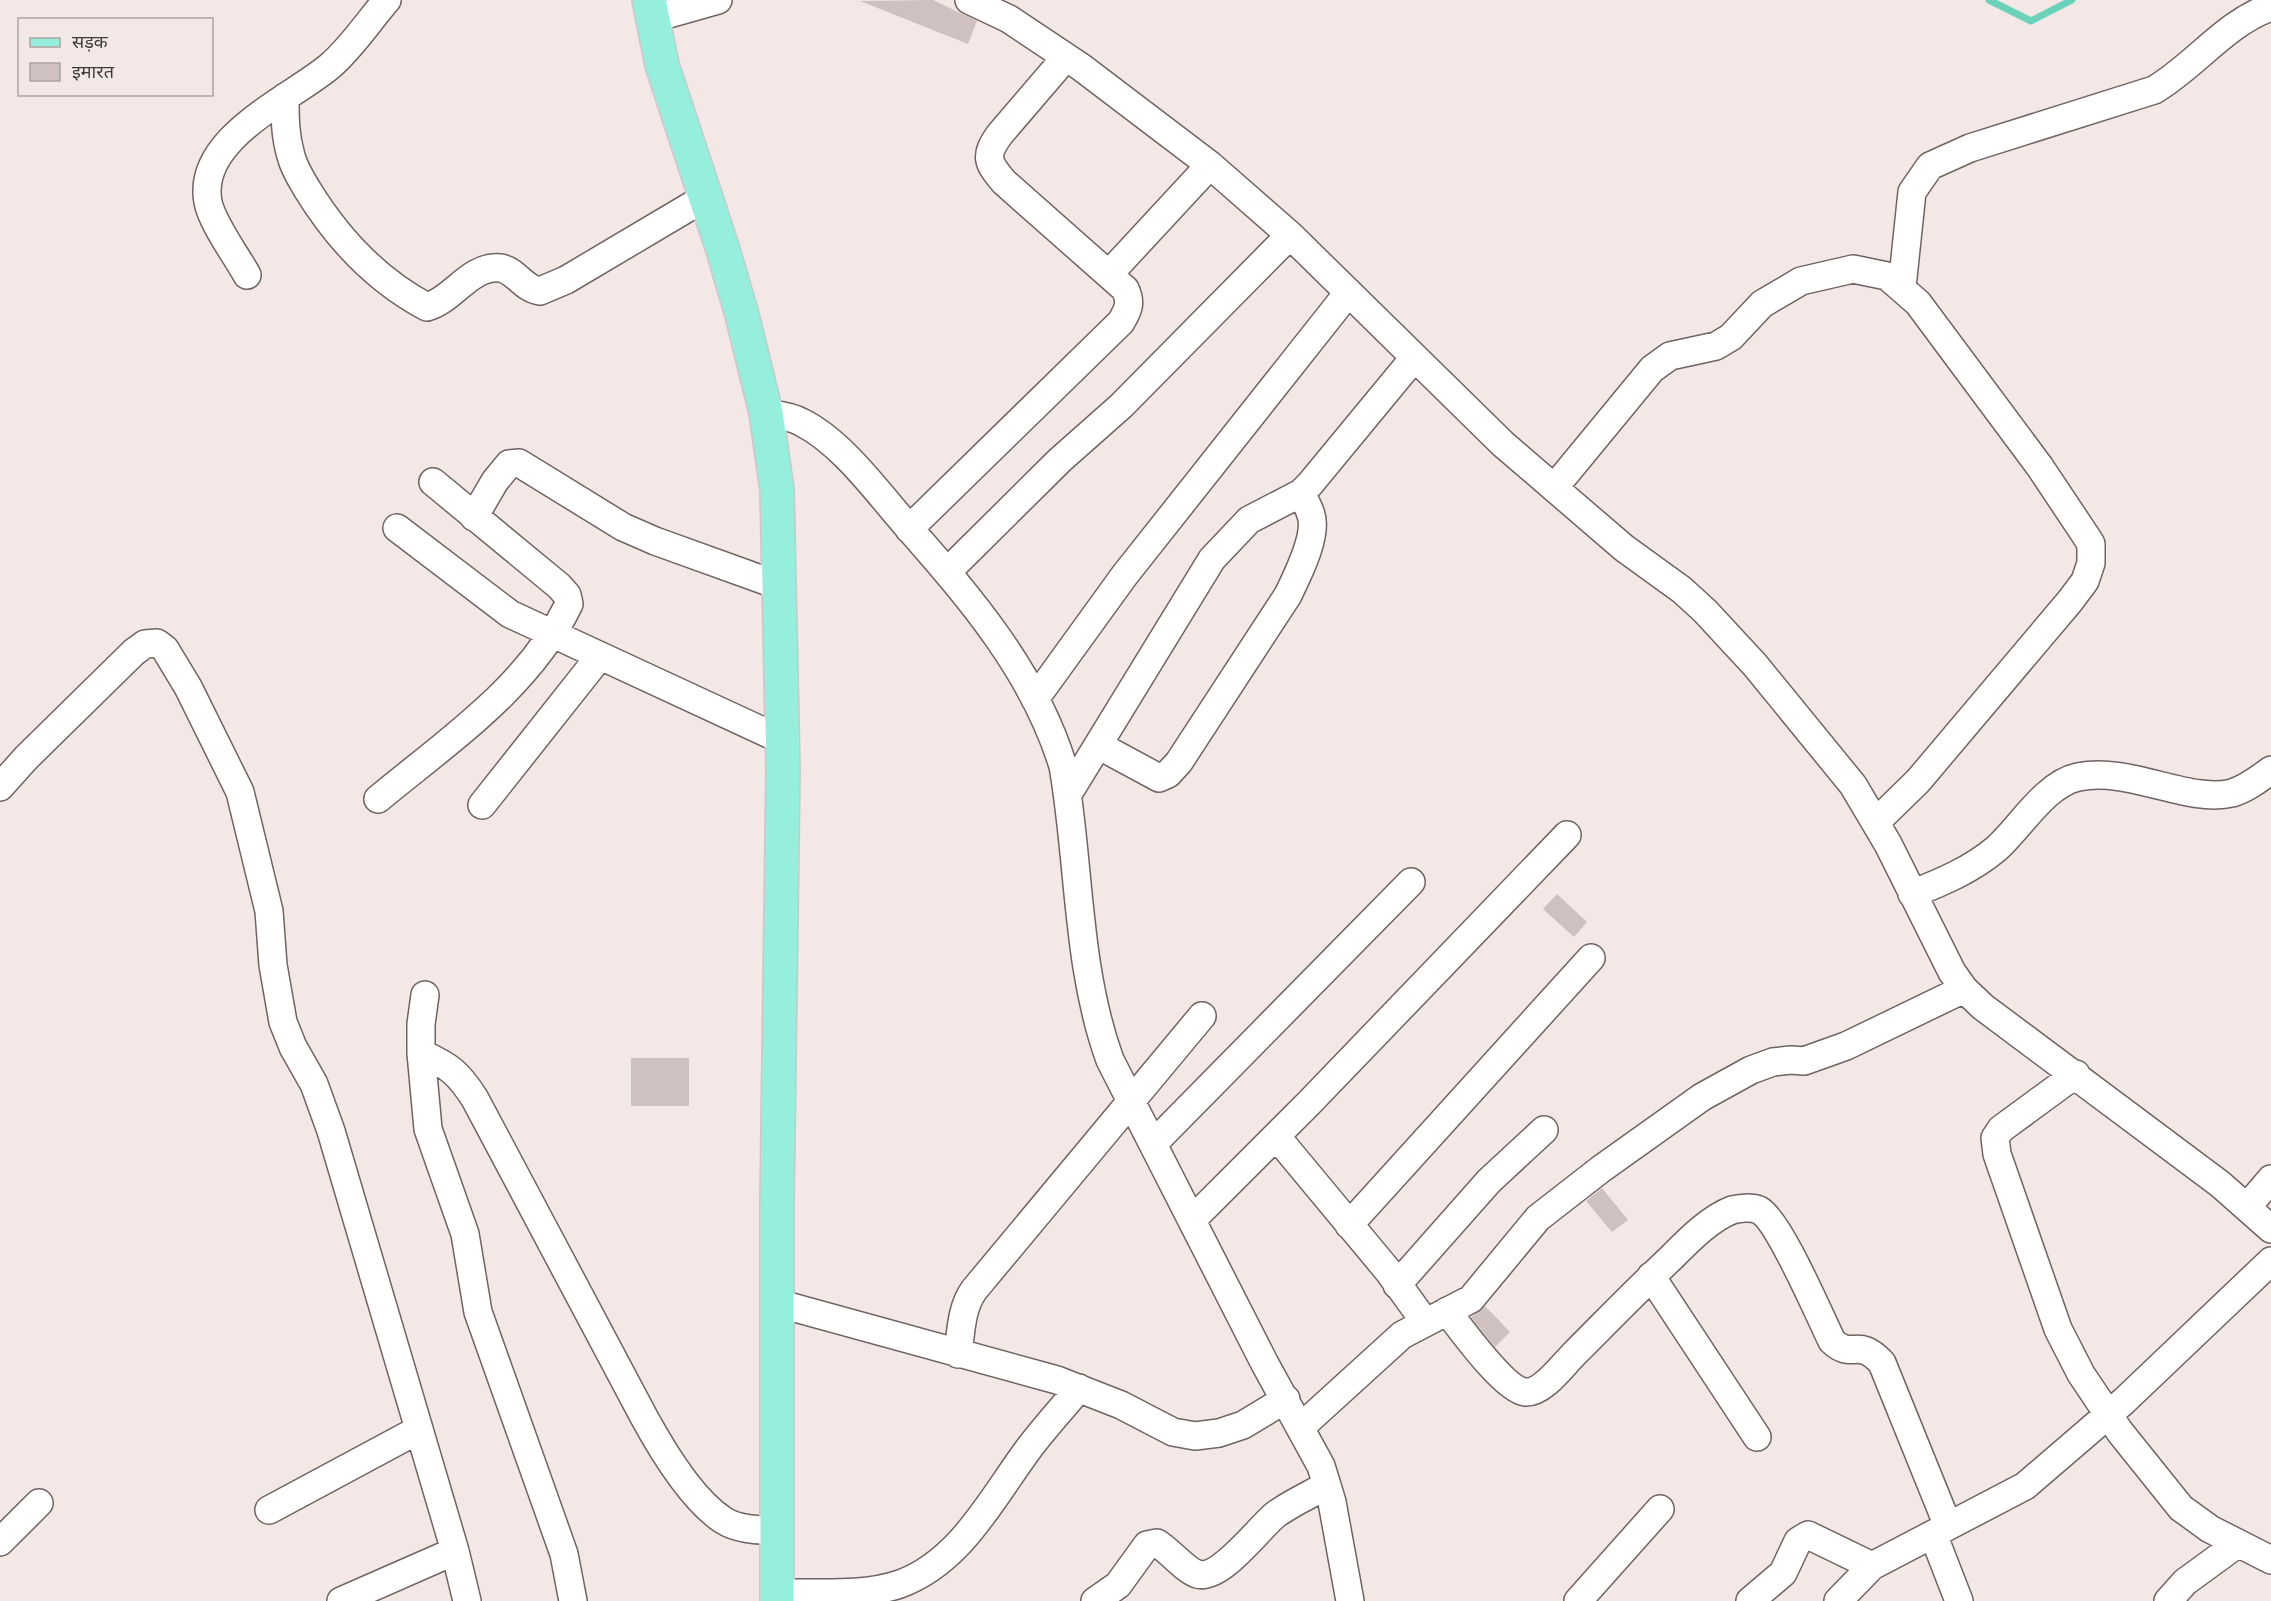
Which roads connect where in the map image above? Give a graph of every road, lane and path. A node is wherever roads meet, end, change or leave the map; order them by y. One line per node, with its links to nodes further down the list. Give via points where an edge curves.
1 (387, 0): 7 (street, via 333,64)
2 (718, 0): 5 (street)
3 (969, 0): 6 (street, via 1009,19)
4 (2271, 7): 13 (street, via 2233,26 2154,90 1970,148 1930,166 1912,192)
5 (650, 9): 9 (main road, via 662,64)
6 (1066, 57): 8 (street); 11 (street, via 999,134 988,158 1004,182)
7 (285, 97): 9 (street, via 285,129 291,159 324,217 357,255 402,293 427,307 438,304 488,268 504,269 524,286 540,291 566,280); 12 (street, via 236,136 216,158 208,180 208,203)
8 (1210, 165): 10 (street); 11 (street)
9 (706, 198): 16 (main road, via 742,315)
10 (1290, 235): 14 (street); 23 (street, via 1121,406 1060,460)
11 (1109, 274): 22 (street, via 1130,299 1121,322)
12 (247, 275)
13 (1902, 286): 18 (street, via 1887,276 1853,269 1801,281 1762,304 1731,337 1716,346 1670,356 1652,369); 35 (street, via 2040,467 2091,544 2091,563 2085,581 2070,600 1918,781)
14 (1348, 292): 15 (street); 27 (street, via 1124,576)
15 (1414, 358): 18 (street); 19 (street)
16 (766, 413): 22 (street, via 786,416 819,432); 24 (main road, via 777,490)
17 (433, 482): 20 (street)
18 (1554, 488): 35 (street, via 1705,611 1755,665 1853,785)
19 (1301, 493): 29 (street, via 1249,520 1212,559); 29 (street, via 1312,517 1306,555 1298,573 1288,595 1179,762 1159,778)
20 (474, 517): 24 (street, via 502,471 509,464 519,463 623,527); 25 (street, via 567,595 569,604)
21 (397, 528): 25 (street, via 510,614)
22 (909, 529): 23 (street)
23 (948, 571): 27 (street, via 992,627)
24 (780, 586): 28 (main road)
25 (554, 635): 26 (street); 33 (street, via 484,712)
26 (600, 656): 28 (street); 34 (street)
27 (1035, 699): 32 (street, via 1054,739)
28 (782, 740): 57 (main road)
29 (1098, 745): 32 (street)
30 (2271, 770): 38 (street, via 2254,783 2215,795 2115,774 2076,777 2058,786 1981,861)
31 (0, 788): 64 (street, via 134,652 145,644 157,643 165,649 224,760 247,813 269,911 283,1022 292,1047 314,1084 331,1131)
32 (1068, 794): 45 (street, via 1094,1005 1110,1060)
33 (378, 799)
34 (482, 805)
35 (1876, 822): 38 (street)
36 (1567, 835): 47 (street)
37 (1411, 882): 48 (street)
38 (1912, 894): 40 (street)
39 (1591, 958): 52 (street)
40 (1964, 989): 44 (street); 58 (street, via 1846,1046 1804,1061 1773,1062 1702,1097 1538,1218 1471,1299)
41 (425, 995): 43 (street)
42 (1202, 1016): 45 (street)
43 (421, 1053): 71 (street, via 449,1066 475,1099 672,1462 724,1521 743,1528); 80 (street, via 428,1129 465,1233 478,1312 564,1554)
44 (2076, 1074): 50 (street); 62 (street, via 2001,1129 1995,1138 1997,1154 2058,1329 2081,1374)
45 (1131, 1101): 48 (street); 59 (street, via 967,1299)
46 (1545, 1130): 56 (street, via 1489,1181)
47 (1276, 1136): 51 (street); 52 (street)
48 (1154, 1144): 51 (street)
49 (2271, 1179): 50 (street)
50 (2247, 1206): 53 (street)
51 (1193, 1219): 61 (street)
52 (1349, 1225): 56 (street)
53 (2271, 1229)
54 (2271, 1262): 62 (street)
55 (1651, 1276): 58 (street, via 1555,1373 1528,1393 1518,1390); 65 (street); 70 (street, via 1687,1242 1731,1210 1759,1210 1778,1232 1832,1341 1840,1348 1871,1350 1882,1363)
56 (1398, 1285): 58 (street)
57 (777, 1303): 59 (street); 71 (main road)
58 (1436, 1317): 63 (street, via 1384,1348)
59 (958, 1354): 60 (street)
60 (1079, 1388): 61 (street, via 1173,1432 1195,1437 1243,1425); 77 (street, via 972,1528 925,1572 874,1590)
61 (1286, 1399): 63 (street)
62 (2109, 1414): 70 (street, via 2025,1486); 73 (street, via 2181,1508)
63 (1302, 1426): 66 (street)
64 (418, 1430): 69 (street); 74 (street)
65 (1757, 1437)
66 (1327, 1485): 81 (street, via 1277,1514 1234,1556 1209,1574 1189,1569 1157,1543 1147,1545 1118,1585); 82 (street)
67 (39, 1503): 72 (street)
68 (1660, 1509): 83 (street)
69 (269, 1510)
70 (1940, 1530): 76 (street); 86 (street)
71 (778, 1531): 77 (main road)
72 (0, 1542)
73 (2237, 1544): 75 (street); 87 (street, via 2186,1582)
74 (455, 1551): 78 (street); 79 (street)
75 (2271, 1560)
76 (1872, 1566): 84 (street, via 1808,1535 1798,1541 1783,1573); 85 (street)
77 (777, 1597)
78 (341, 1601)
79 (467, 1601)
80 (573, 1601)
81 (1095, 1601)
82 (1350, 1601)
83 (1578, 1601)
84 (1750, 1601)
85 (1838, 1601)
86 (1959, 1601)
87 (2168, 1601)

